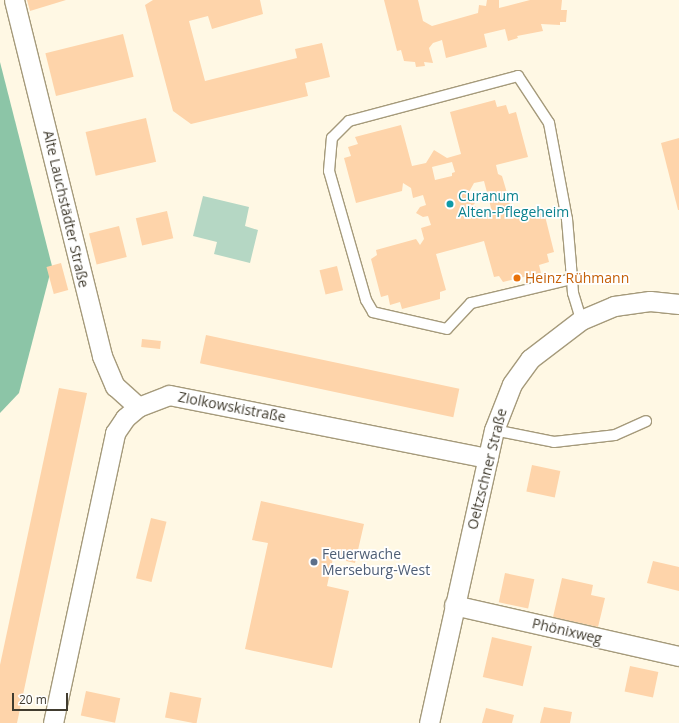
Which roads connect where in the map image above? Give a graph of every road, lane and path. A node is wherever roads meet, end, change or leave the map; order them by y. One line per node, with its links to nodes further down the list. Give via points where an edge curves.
1 (14, 0): 5 (street, Alte Lauchstädter Straße, via 102,356 115,386)
2 (572, 279): 2 (lane, via 568,219 549,123 518,76 349,121 332,138 329,171 366,300 374,312 447,329 471,303); 4 (lane, via 573,293)
3 (679, 304): 4 (street, Oeltzschner Straße, via 650,301 614,306)
4 (581, 320): 7 (street, Oeltzschner Straße, via 530,359 512,384)
5 (138, 407): 8 (street, Ziolkowskistraße, via 169,395); 11 (street, Ziolkowskistraße, via 125,418 115,433)
6 (646, 421): 7 (lane, via 615,435 576,441 554,442)
7 (494, 430): 8 (street, Oeltzschner Straße)
8 (488, 458): 9 (street, Oeltzschner Straße)
9 (454, 605): 10 (street, Phönixweg); 12 (street, Oeltzschner Straße)
10 (679, 656)
11 (53, 723)
12 (429, 723)

